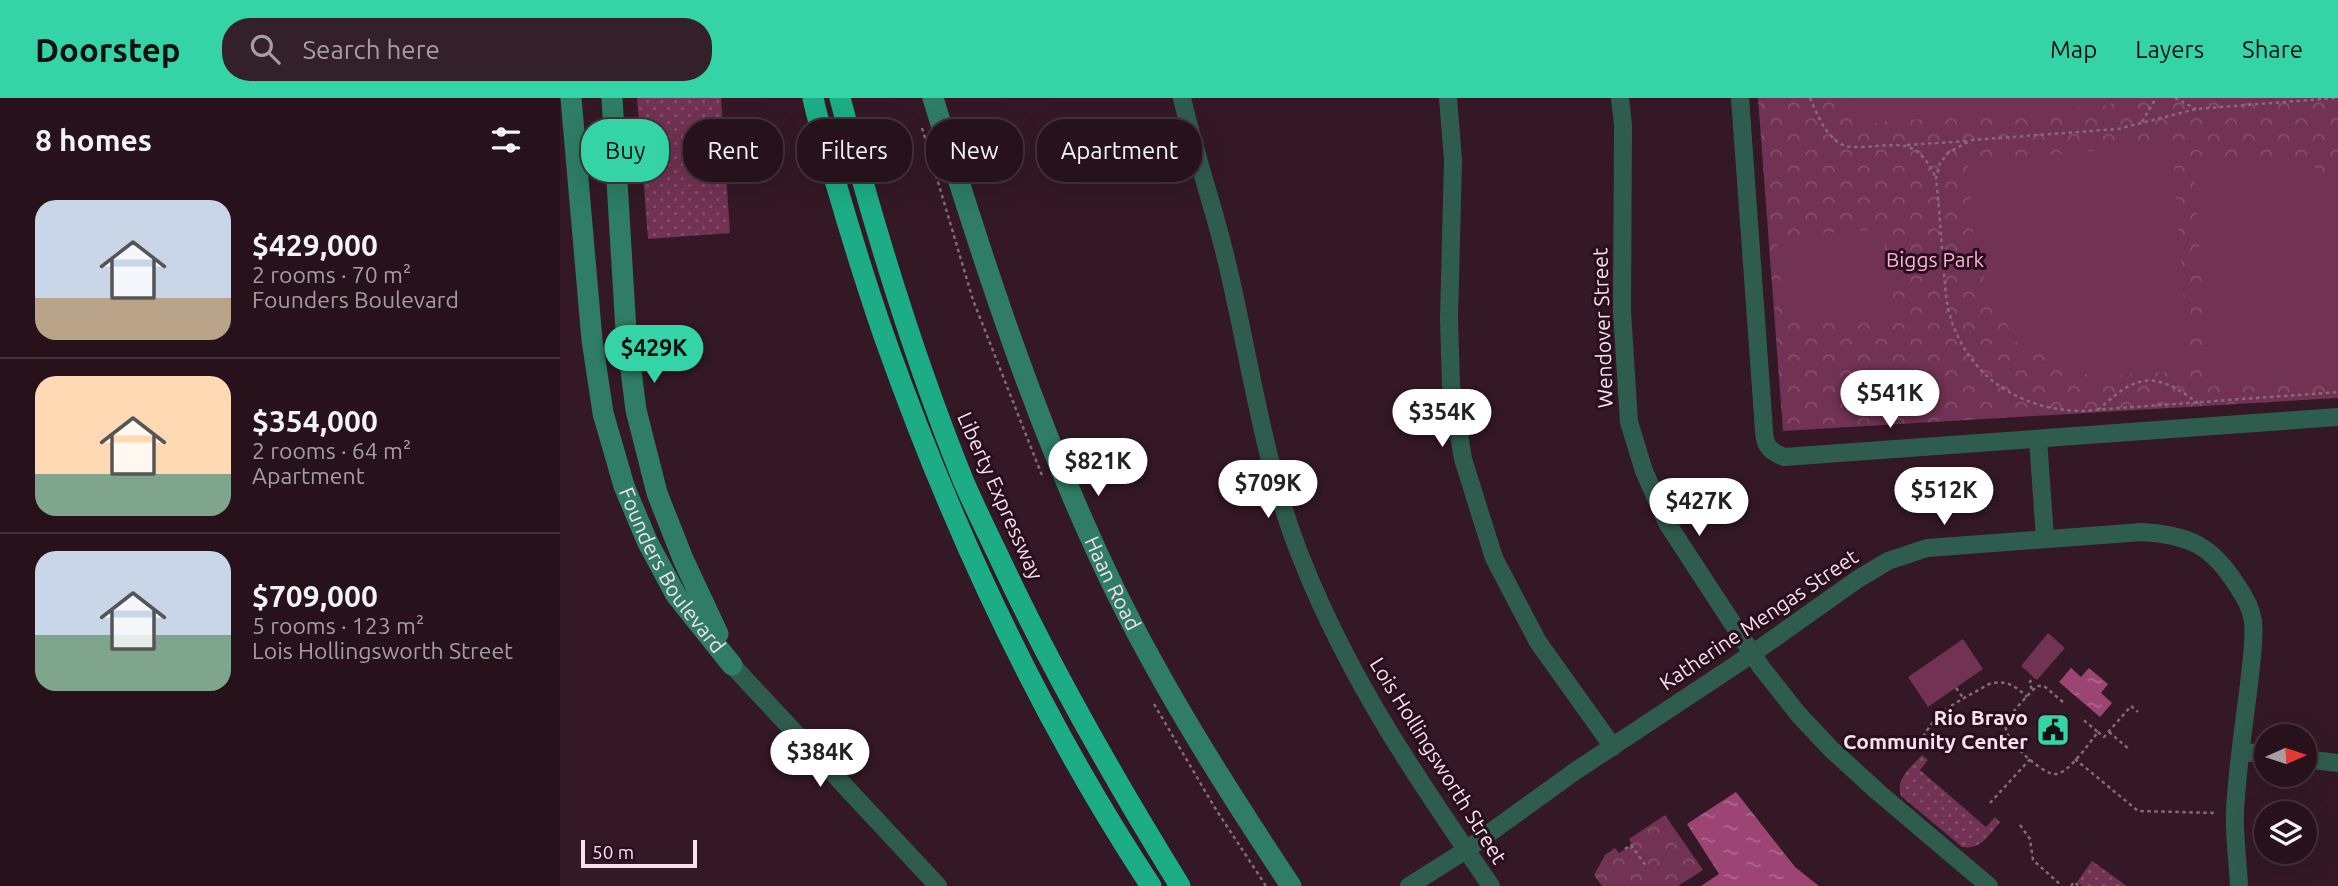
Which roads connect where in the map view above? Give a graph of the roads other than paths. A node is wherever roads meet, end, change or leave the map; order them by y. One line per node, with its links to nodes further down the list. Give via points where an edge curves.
1 (571, 98): 11 (street, Founders Boulevard)
2 (612, 98): 10 (street, Founders Boulevard)
3 (813, 98): 25 (highway, via 860,270 907,402 967,547 1034,684 1118,835)
4 (840, 98): 26 (highway, Liberty Expressway, via 888,270 964,483 1072,702)
5 (933, 98): 27 (street, Haan Road, via 1021,369 1115,590 1232,796)
6 (1182, 98): 22 (street, Lois Hollingsworth Street, via 1227,264 1258,416 1301,559 1362,688)
7 (1448, 98): 17 (street, via 1454,160 1451,385 1463,459 1500,570 1538,642)
8 (1620, 98): 15 (street, Wendover Street, via 1622,312 1629,422 1667,523)
9 (1740, 98): 13 (street, via 1763,416 1770,452 1784,457)
10 (623, 282): 11 (street); 16 (street, Founders Boulevard, via 636,410 657,493)
11 (587, 285): 16 (street, Founders Boulevard, via 603,413 624,486 676,595)
12 (2338, 417): 13 (street)
13 (2038, 439): 14 (street)
14 (2045, 538): 15 (street, Katherine Mengas Street, via 1927,548 1888,562); 18 (street, Katherine Mengas Street, via 2172,534 2221,562 2253,618)
15 (1752, 654): 17 (street, Katherine Mengas Street); 23 (street, Wendover Street, via 1831,749)
16 (732, 665): 24 (street)
17 (1613, 747): 22 (street, Katherine Mengas Street)
18 (2242, 752): 19 (street); 31 (street, Katherine Mengas Street, via 2235,813)
19 (2254, 753)
20 (2317, 760): 21 (street)
21 (2338, 762)
22 (1466, 849): 28 (street, Katherine Mengas Street); 29 (street, Lois Hollingsworth Street)
23 (1967, 878): 30 (street, Wendover Street)
24 (938, 886)
25 (1152, 886)
26 (1180, 886)
27 (1291, 886)
28 (1409, 886)
29 (1490, 886)
30 (1989, 886)
31 (2239, 886)

